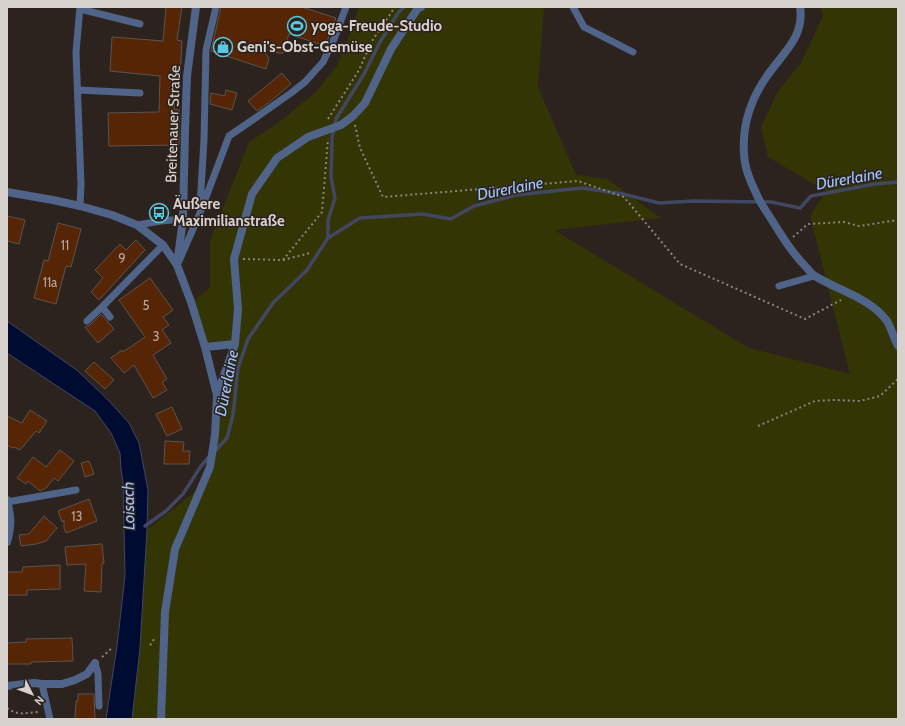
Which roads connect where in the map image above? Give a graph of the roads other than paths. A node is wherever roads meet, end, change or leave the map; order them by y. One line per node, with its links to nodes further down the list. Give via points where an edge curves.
1 (196, 7): 15 (street, Breitenauer Straße, via 188,76)
2 (216, 7): 14 (lane, via 206,50)
3 (346, 7): 14 (lane, via 323,62 305,82 230,136)
4 (418, 7): 24 (street, via 390,49 365,103 341,125 308,137 277,158 252,194 234,259 238,309)
5 (573, 7): 9 (lane, via 584,27)
6 (800, 7): 19 (street, via 797,34 791,46 767,76 749,110 745,123 744,147 746,167 756,194 786,243)
7 (80, 8): 8 (lane); 10 (lane, via 76,52)
8 (140, 24)
9 (634, 52)
10 (78, 90): 11 (lane); 13 (lane)
11 (140, 93)
12 (7, 192): 13 (street)
13 (80, 206): 16 (street)
14 (200, 213): 18 (lane)
15 (183, 219): 16 (lane); 18 (street, Breitenauer Straße)
16 (137, 225): 17 (street)
17 (163, 245): 18 (street); 21 (lane)
18 (177, 265): 26 (street)
19 (814, 276): 20 (lane); 25 (street, via 874,308 887,322)
20 (779, 286)
21 (102, 307): 22 (lane); 23 (lane)
22 (110, 317)
23 (87, 321)
24 (235, 344): 26 (street); 27 (street)
25 (898, 346)
26 (206, 347): 27 (street)
27 (217, 395): 36 (street, via 210,468 175,549 165,612)
28 (76, 490): 29 (lane)
29 (7, 501): 30 (street, via 11,518)
30 (7, 542)
31 (95, 663): 32 (street, via 87,674 75,680 62,684); 34 (lane)
32 (42, 684): 33 (street); 35 (lane)
33 (7, 686)
34 (99, 706)
35 (50, 719)
36 (161, 719)

